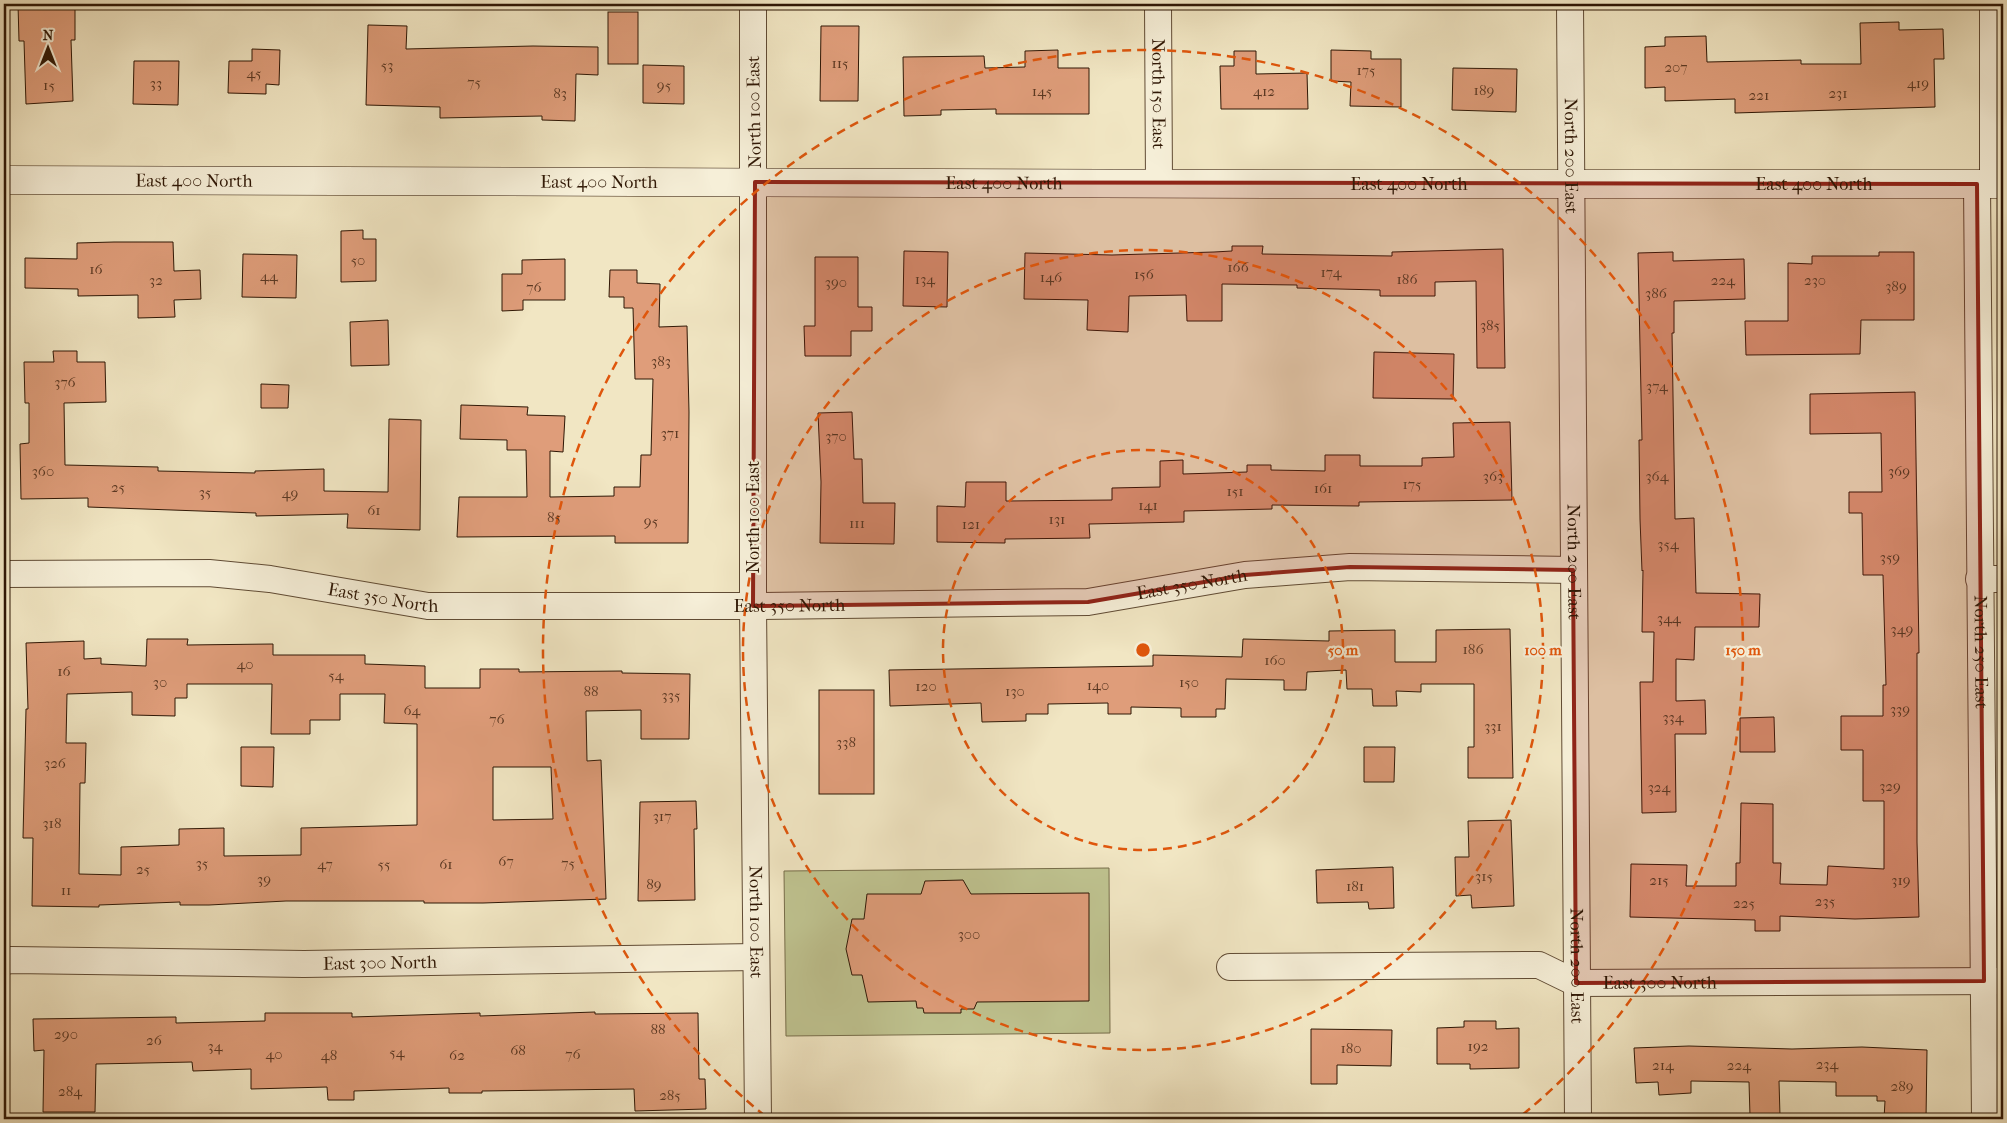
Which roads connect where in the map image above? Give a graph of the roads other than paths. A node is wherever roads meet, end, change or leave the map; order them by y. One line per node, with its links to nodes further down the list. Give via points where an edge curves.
1 (753, 4): 6 (street, North 100 East)
2 (1158, 4): 7 (street, North 150 East)
3 (1570, 4): 8 (street, North 200 East)
4 (1993, 4): 9 (street, North 250 East)
5 (4, 180): 6 (main road, East 400 North)
6 (754, 182): 7 (main road, East 400 North); 13 (street, North 100 East)
7 (1159, 184): 8 (main road, East 400 North)
8 (1571, 184): 9 (main road, East 400 North); 10 (street, North 200 East)
9 (1991, 184): 12 (street, North 250 East)
10 (1573, 570): 13 (street, East 350 North, via 1350,566 1245,575 1088,602); 18 (street, North 200 East)
11 (4, 574): 13 (street, East 350 North, via 209,573 280,580 428,606)
12 (1991, 579): 17 (street, North 250 East)
13 (753, 606): 14 (street, North 100 East)
14 (756, 957): 15 (street, East 300 North, via 304,964); 19 (street, North 100 East)
15 (4, 961)
16 (1230, 967): 18 (street, East 300 North, via 1539,965)
17 (1993, 981): 18 (street, East 300 North); 21 (street, North 250 East)
18 (1576, 983): 20 (street, North 200 East)
19 (758, 1119)
20 (1578, 1119)
21 (1985, 1119)

